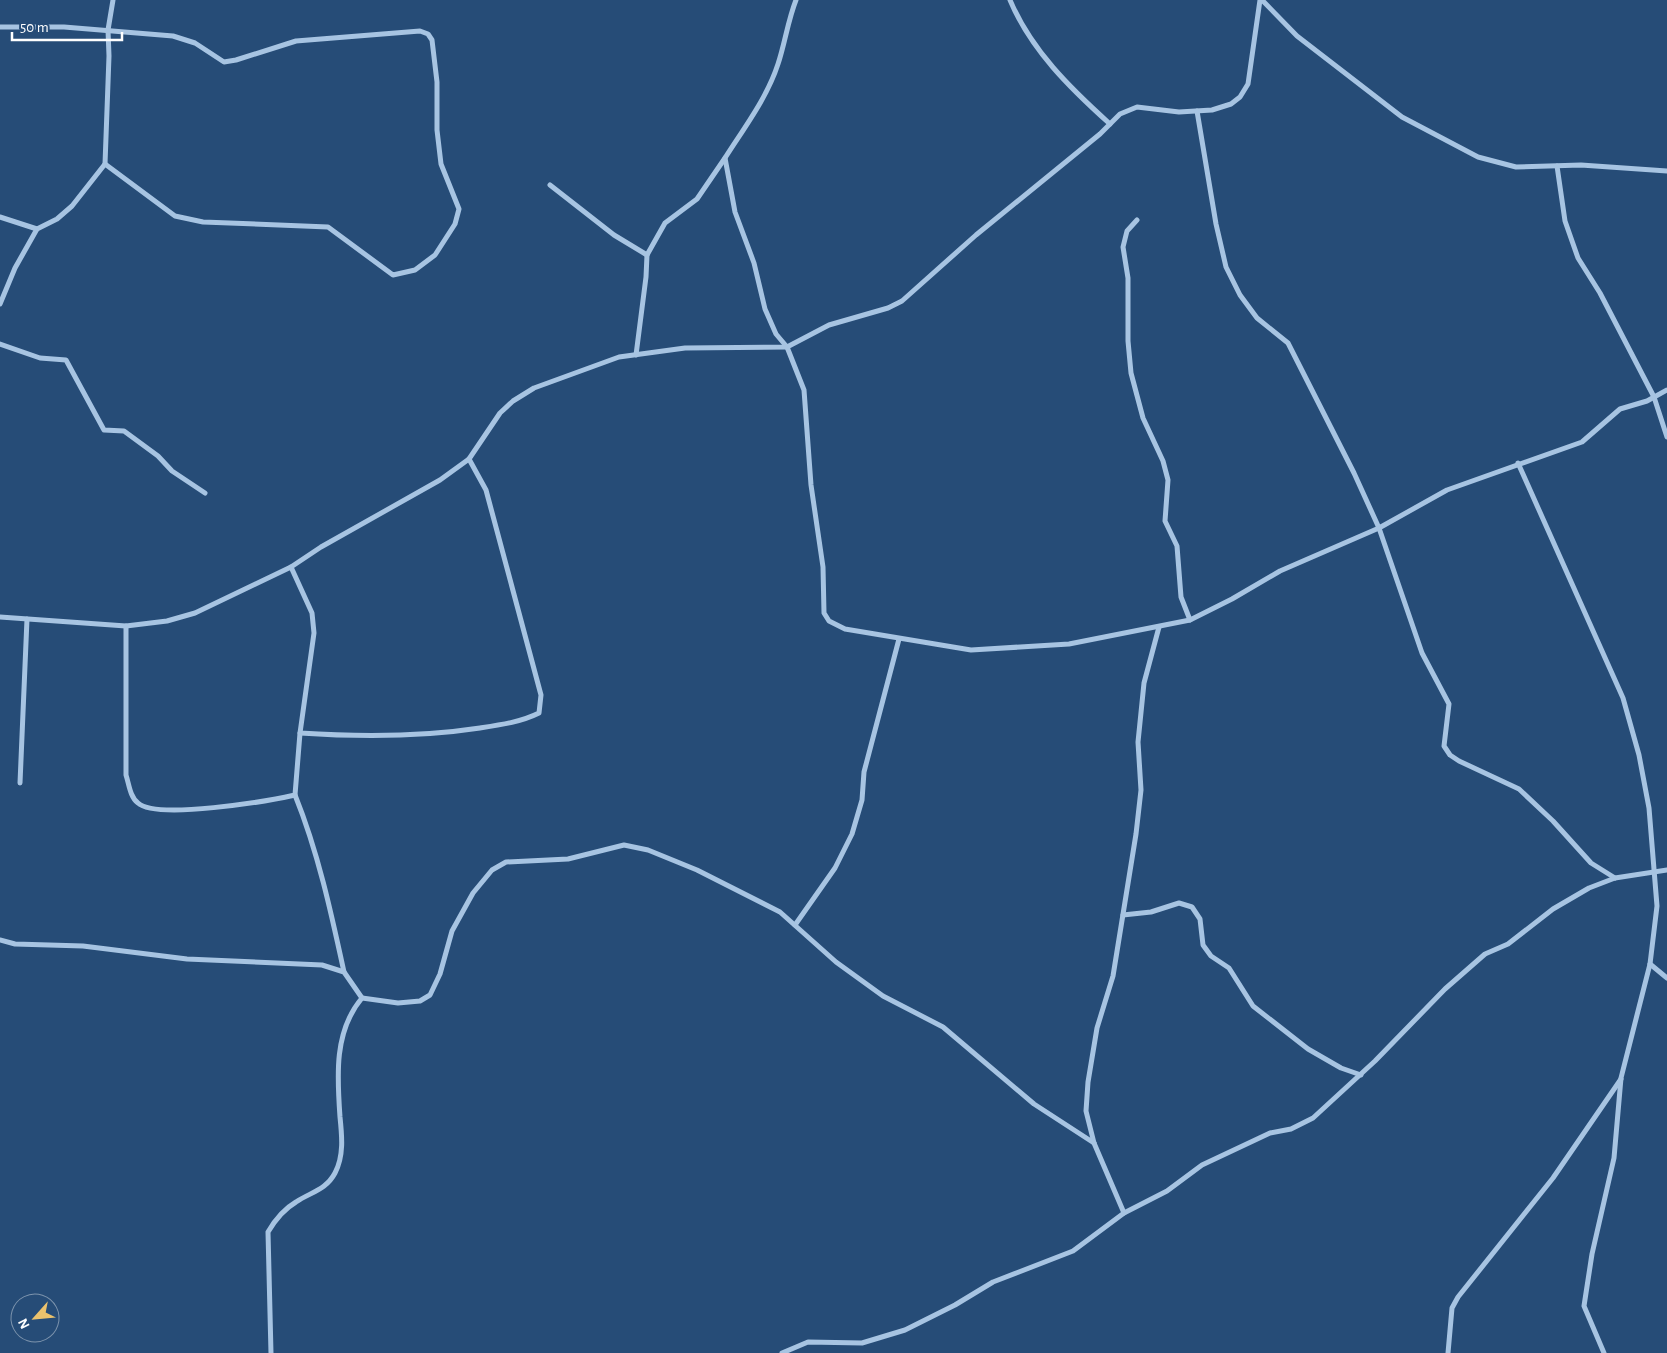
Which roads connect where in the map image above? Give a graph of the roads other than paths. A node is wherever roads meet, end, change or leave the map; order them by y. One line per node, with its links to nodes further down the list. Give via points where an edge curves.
1 (113, 0): 6 (street)
2 (796, 0): 9 (street, via 778,65 757,108)
3 (1010, 0): 8 (street, via 1024,29 1049,64)
4 (1261, 0): 7 (street, via 1248,84 1231,104); 11 (street, via 1297,36 1402,117 1478,157 1516,167)
5 (0, 27): 6 (street)
6 (108, 30): 10 (street); 10 (street, via 173,36 195,43 224,62 296,42 407,30 428,34 434,52 441,164 459,209 455,224 436,255 415,270 393,275 328,227 203,222 176,216)
7 (1197, 111): 8 (street, via 1137,107 1120,114); 28 (street, via 1226,267 1240,295 1257,318 1288,343)
8 (1110, 124): 20 (street, via 902,301 829,325)
9 (725, 158): 17 (street, via 697,199 665,223); 20 (street, via 735,212 754,263 765,308 776,334)
10 (106, 164): 16 (street, via 72,206 57,219)
11 (1557, 166): 12 (street); 23 (street, via 1565,221 1578,258 1600,293)
12 (1667, 171)
13 (550, 185): 17 (street, via 614,235)
14 (0, 217): 16 (street)
15 (1136, 220): 32 (street, via 1127,231 1123,247 1128,278 1131,373 1143,418 1168,480 1165,521 1177,546 1181,597)
16 (37, 229): 18 (street)
17 (647, 254): 21 (street)
18 (0, 304)
19 (0, 344): 27 (street, via 40,358 66,360 104,430 124,431)
20 (787, 347): 21 (street, via 685,348); 35 (street, via 804,390 811,485 823,567 824,612 829,622 845,629)
21 (636, 354): 25 (street, via 619,357 534,388 513,401 500,413)
22 (1667, 390): 23 (street)
23 (1654, 397): 24 (street); 26 (street, via 1620,409 1582,442)
24 (1667, 437)
25 (469, 458): 29 (street, via 440,480); 36 (street, via 491,507 541,695 539,713 501,725 433,735)
26 (1518, 463): 28 (street, via 1447,490); 40 (street, via 1623,698 1649,808)
27 (205, 493)
28 (1378, 528): 32 (street, via 1280,571); 41 (street, via 1422,653 1449,704 1444,746 1450,755 1519,789 1554,821 1591,863)
29 (291, 567): 33 (street, via 195,613 167,621); 36 (street, via 312,613 314,633)
30 (0, 617): 31 (street)
31 (27, 619): 33 (street); 37 (street)
32 (1190, 620): 34 (street)
33 (126, 626): 38 (street, via 126,775 137,803 159,809 223,807)
34 (1159, 627): 35 (street, via 1070,644 971,650); 42 (street, via 1144,683 1138,742 1140,790)
35 (899, 639): 43 (street, via 864,772 862,800 852,834 834,868)
36 (300, 733): 38 (street)
37 (20, 783)
38 (295, 795): 46 (street, via 321,869)
39 (1667, 870): 40 (street)
40 (1654, 872): 41 (street); 45 (street, via 1657,906)
41 (1615, 878): 49 (street, via 1589,888 1553,909 1508,944 1486,954 1445,989)
42 (1123, 915): 49 (street, via 1151,912 1179,903 1192,907 1200,920 1203,946 1229,968 1254,1006 1308,1049 1341,1068); 51 (street, via 1113,976 1097,1028 1088,1082 1086,1111)
43 (794, 925): 48 (street, via 780,912 697,870 648,850 624,845 568,858 506,862 492,870 473,893 452,931 440,974 430,995 420,1001 398,1002); 51 (street, via 836,962 883,996 943,1027 1034,1104)
44 (0, 940): 46 (street, via 187,959 322,965)
45 (1650, 964): 47 (street); 50 (street)
46 (344, 972): 48 (street)
47 (1667, 978)
48 (362, 998): 53 (street, via 352,1010 342,1032 338,1079 341,1156 335,1173 325,1188 295,1202 277,1218 268,1232)
49 (1360, 1074): 52 (street, via 1313,1118 1291,1129 1270,1133 1202,1165 1167,1191)
50 (1621, 1078): 55 (street, via 1553,1178 1458,1296 1452,1308); 56 (street, via 1614,1158 1584,1306)
51 (1094, 1143): 52 (street)
52 (1124, 1213): 54 (street, via 1073,1251 993,1282 905,1330 862,1343 808,1342)
53 (271, 1353)
54 (782, 1353)
55 (1448, 1353)
56 (1604, 1353)

